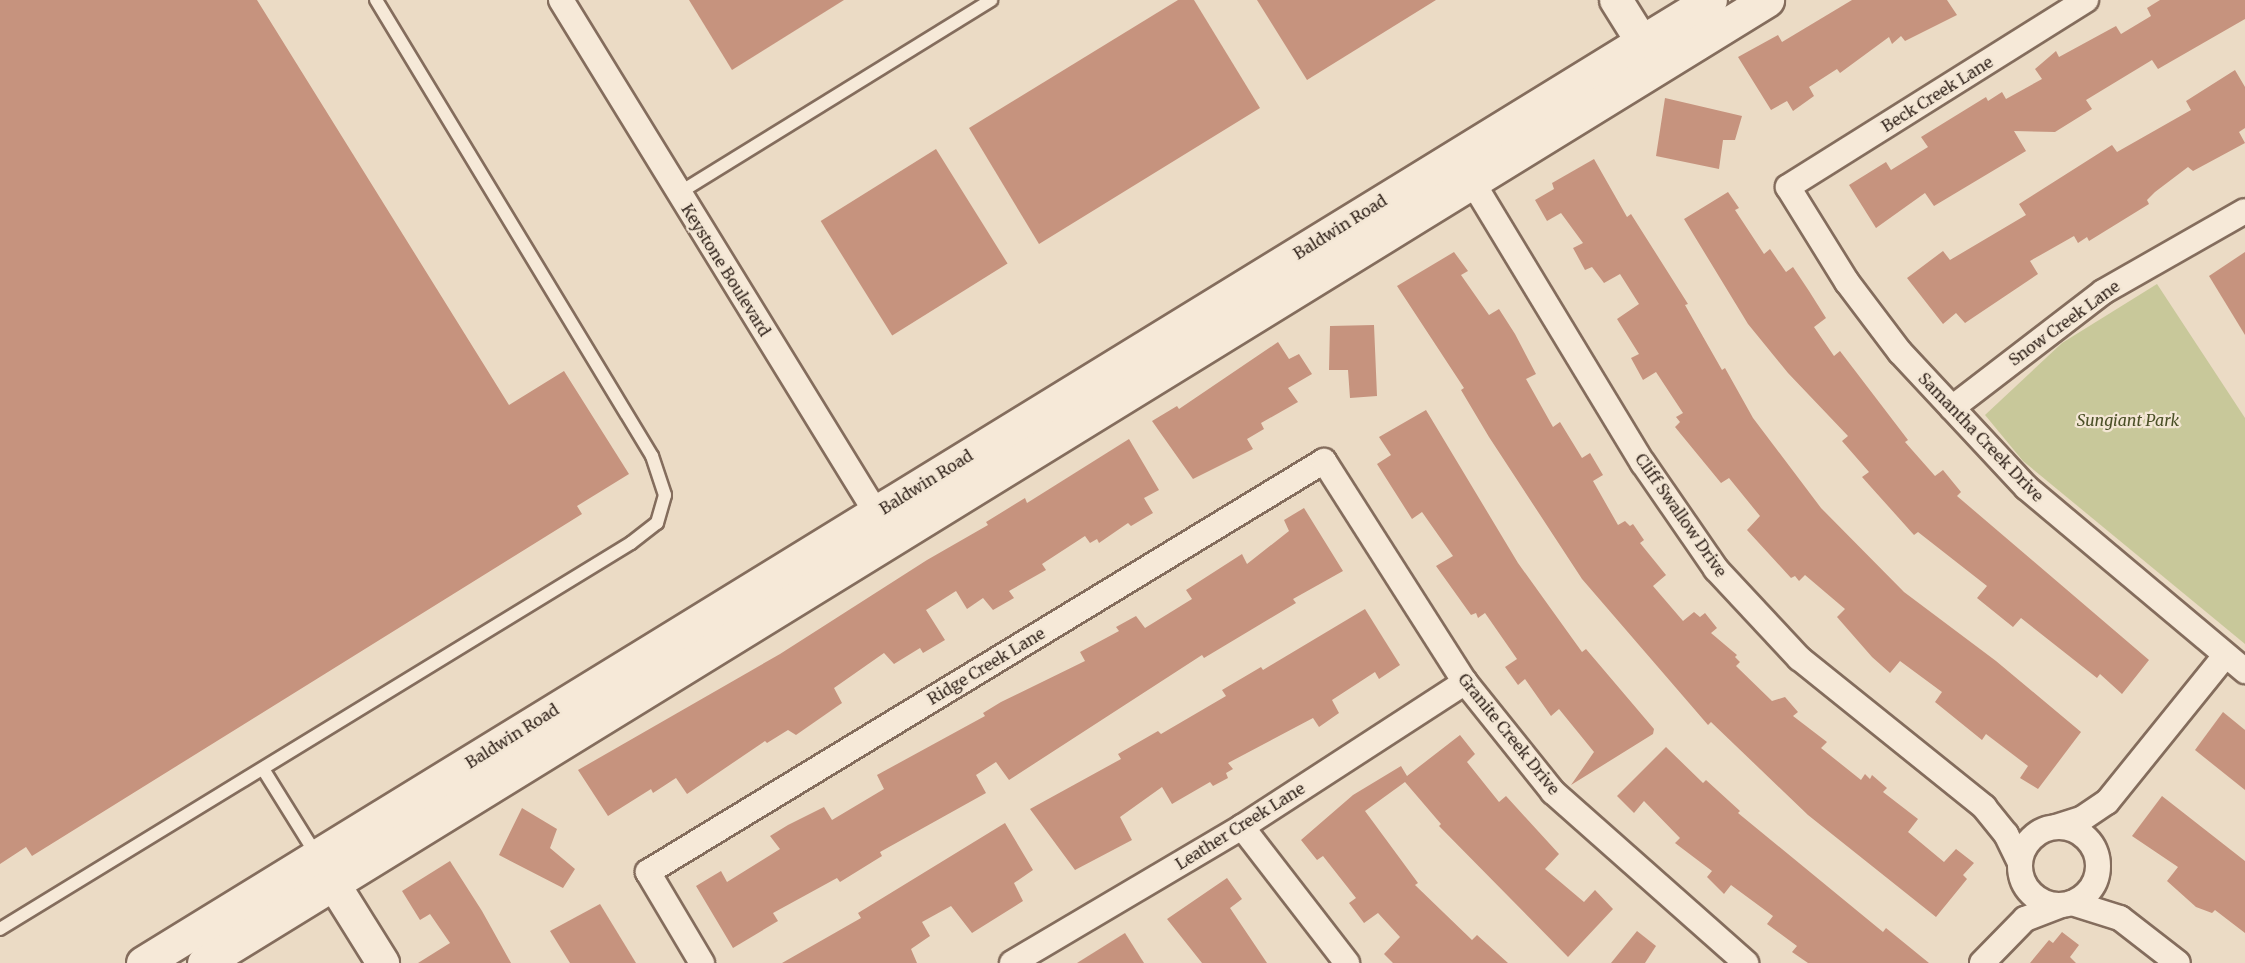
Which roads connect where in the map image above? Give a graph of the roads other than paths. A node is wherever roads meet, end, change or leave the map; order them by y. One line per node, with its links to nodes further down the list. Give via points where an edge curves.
1 (376, 0): 19 (lane, via 652,456 665,495 657,523 631,543)
2 (561, 0): 11 (street, Keystone Boulevard)
3 (991, 0): 11 (lane)
4 (1616, 0): 8 (street)
5 (1710, 0): 8 (main road, Baldwin Road)
6 (1767, 0): 8 (main road, Baldwin Road)
7 (2086, 0): 10 (street, Beck Creek Lane)
8 (1650, 54): 9 (main road, Baldwin Road)
9 (1465, 168): 15 (main road, Baldwin Road); 21 (street, Cliff Swallow Drive, via 1643,463 1716,569 1799,658)
10 (1788, 187): 13 (street, Samantha Creek Drive, via 1847,282 1900,352)
11 (679, 193): 15 (street, Keystone Boulevard)
12 (2245, 211): 13 (street, Snow Creek Lane, via 2103,292)
13 (1952, 408): 16 (street, Samantha Creek Drive, via 2027,488)
14 (1324, 461): 18 (street, Granite Creek Drive); 34 (street, Ridge Creek Lane, via 648,872)
15 (884, 526): 26 (main road, Baldwin Road)
16 (2225, 656): 17 (street, Samantha Creek Drive); 20 (street)
17 (2245, 671)
18 (1465, 682): 22 (street, Leather Creek Lane); 37 (street, Granite Creek Drive, via 1553,792)
19 (262, 769): 26 (lane); 29 (lane)
20 (2117, 792): 23 (street, via 2083,818); 24 (street, via 2103,822)
21 (1984, 807): 23 (street, Cliff Swallow Drive, via 2017,823); 25 (street, Cliff Swallow Drive, via 2006,834)
22 (1242, 827): 35 (street, Leather Creek Lane); 36 (street)
23 (2050, 829): 24 (street, via 2078,832 2093,848); 25 (street, via 2028,843)
24 (2097, 864): 27 (street, via 2090,890); 28 (street, via 2109,893)
25 (2020, 869): 27 (street, via 2025,885 2040,900); 30 (street, via 2016,906)
26 (325, 870): 31 (main road, Baldwin Road); 32 (main road, Baldwin Road); 33 (street)
27 (2067, 904): 28 (street, via 2104,910); 30 (street, via 2025,919)
28 (2134, 926): 39 (street)
29 (0, 929)
30 (1998, 942): 38 (street)
31 (143, 963)
32 (204, 963)
33 (383, 963)
34 (702, 963)
35 (1012, 963)
36 (1347, 963)
37 (1746, 963)
38 (1982, 963)
39 (2178, 963)

